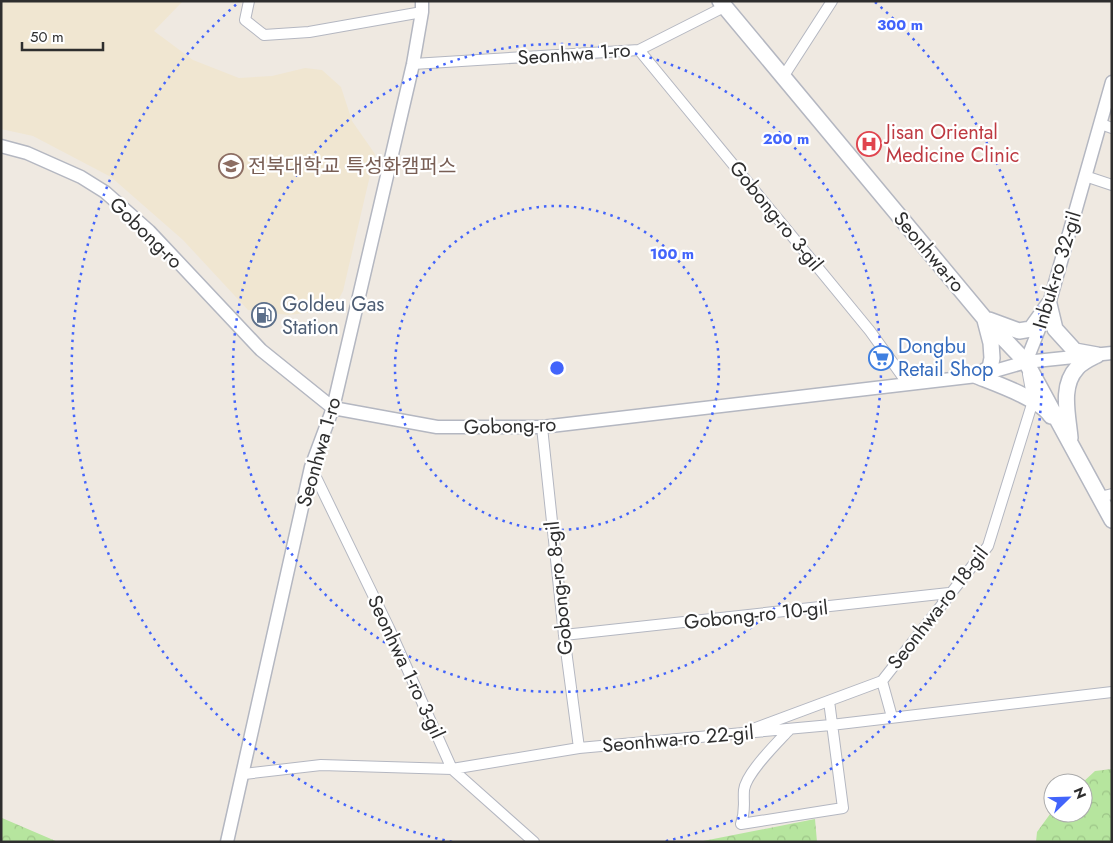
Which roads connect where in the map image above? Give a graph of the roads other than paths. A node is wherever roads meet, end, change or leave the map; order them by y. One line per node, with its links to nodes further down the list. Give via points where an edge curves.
1 (249, 1): 4 (street, via 245,20 264,35 309,32)
2 (832, 1): 7 (street)
3 (722, 4): 5 (street, Seonhwa 1-ro); 7 (main road, Seonhwa-ro)
4 (422, 7): 6 (street, Seonhwa 1-ro)
5 (639, 50): 6 (street, Seonhwa 1-ro); 18 (street, Gobong-ro 3-gil, via 870,331)
6 (413, 64): 20 (street, Seonhwa 1-ro)
7 (783, 77): 14 (main road, Seonhwa-ro)
8 (1112, 82): 9 (street, Inbuk-ro 32-gil)
9 (1106, 126): 11 (street, Inbuk-ro 32-gil)
10 (1, 146): 20 (street, Gobong-ro, via 27,153 81,177 105,192 149,231 261,350)
11 (1085, 176): 12 (street); 13 (street, Inbuk-ro 32-gil)
12 (1112, 185)
13 (1049, 304): 14 (main road, via 1031,329 1019,331); 15 (main road, via 1055,329 1075,351); 16 (street, Inbuk-ro 32-gil)
14 (985, 319): 16 (main road, Seonhwa-ro); 17 (main road, via 992,358 990,368)
15 (1104, 354): 16 (street, Gobong-ro); 22 (main road, via 1077,367 1068,382)
16 (1026, 362): 17 (street, Gobong-ro); 19 (street, Seonhwa-ro 18-gil); 22 (main road, Seonhwa-ro)
17 (978, 376): 18 (street, Gobong-ro); 19 (main road)
18 (908, 384): 21 (street, Gobong-ro)
19 (1033, 401): 22 (main road, via 1047,410); 26 (street, Seonhwa-ro 18-gil, via 988,546)
20 (333, 408): 21 (street, Gobong-ro, via 437,427); 23 (street, Seonhwa 1-ro)
21 (542, 427): 27 (street, Gobong-ro 8-gil)
22 (1070, 444): 24 (main road, Seonhwa-ro)
23 (311, 467): 36 (street, Seonhwa 1-ro 3-gil, via 389,628); 37 (street, Seonhwa 1-ro)
24 (1106, 495): 25 (main road, Seonhwa-ro)
25 (1112, 520)
26 (949, 593): 27 (street, Gobong-ro 10-gil); 28 (street, Seonhwa-ro 18-gil)
27 (564, 635): 35 (street, Gobong-ro 8-gil)
28 (882, 680): 30 (street, Seonhwa-ro 18-gil); 31 (street, Seonhwa-ro 18-gil)
29 (1112, 692): 31 (street, Seonhwa-ro 22-gil)
30 (829, 700): 32 (street); 34 (street, Seonhwa-ro 18-gil)
31 (892, 717): 32 (street, Seonhwa-ro 22-gil)
32 (831, 726): 33 (street, Seonhwa-ro 22-gil); 33 (street, via 843,808 741,824 746,810 744,788)
33 (789, 730): 34 (street, Seonhwa-ro 22-gil)
34 (745, 732): 35 (street, Seonhwa-ro 22-gil)
35 (578, 748): 36 (street, Seonhwa-ro 22-gil)
36 (452, 769): 37 (street, Seonhwa-ro 22-gil, via 322,765); 39 (street, Seonhwa 1-ro 3-gil)
37 (244, 774): 38 (street, Seonhwa 1-ro)
38 (227, 842)
39 (534, 842)

